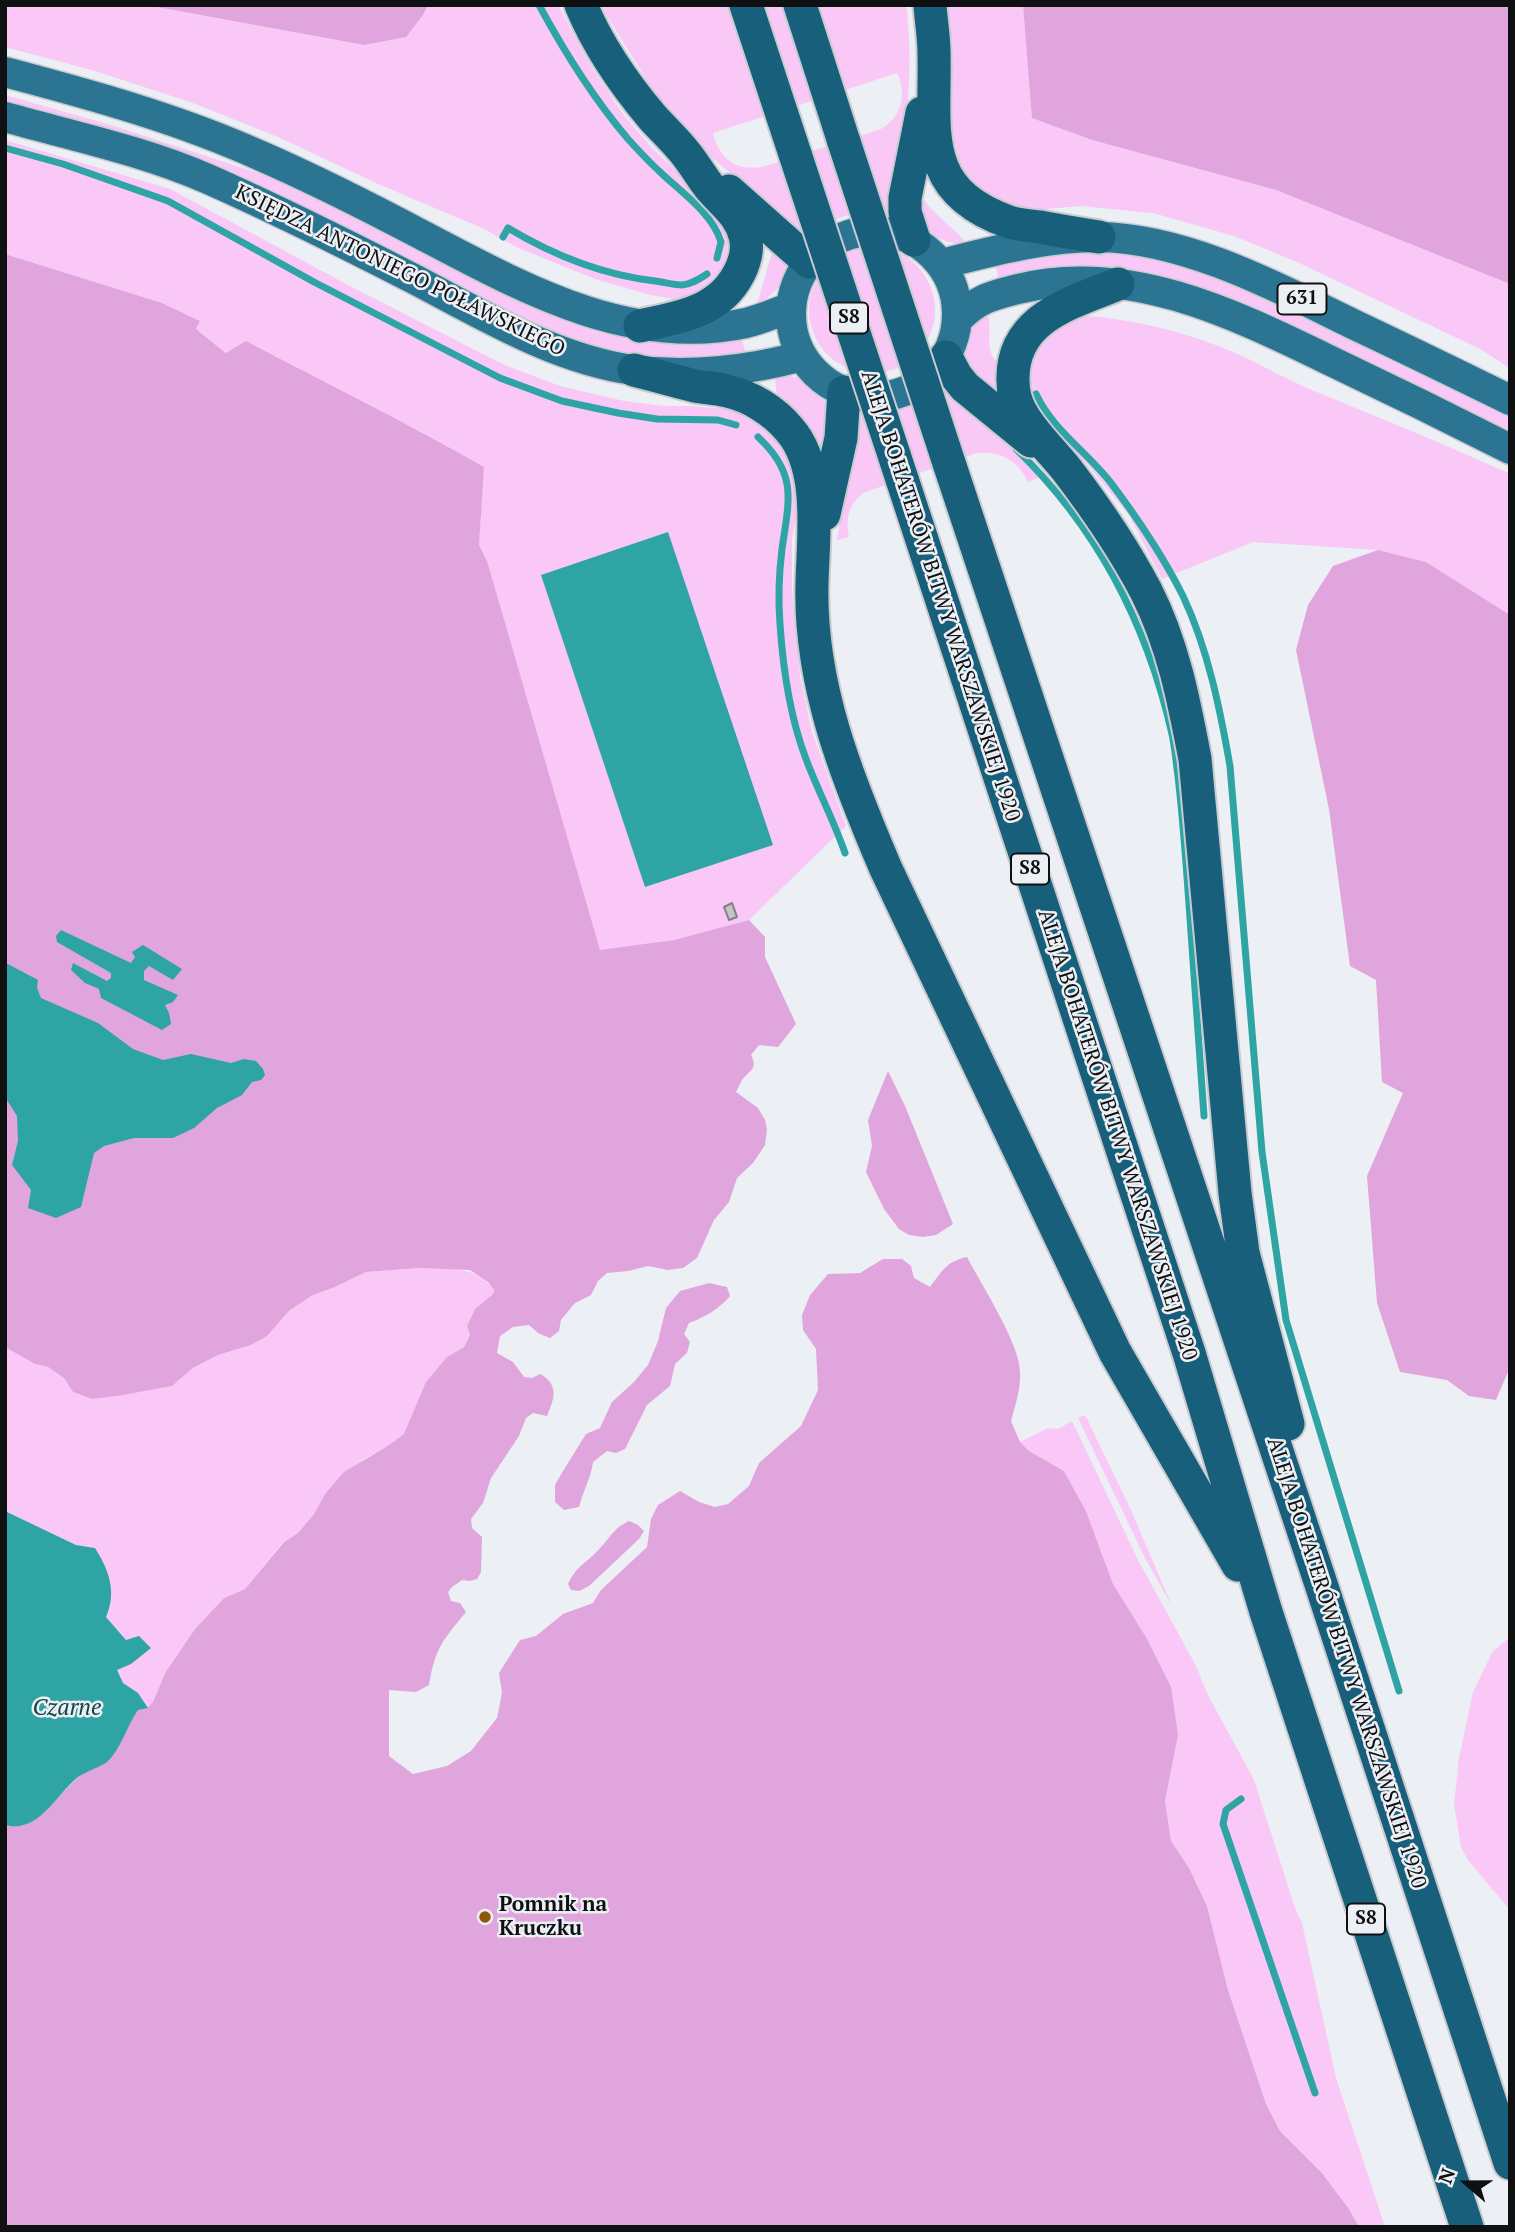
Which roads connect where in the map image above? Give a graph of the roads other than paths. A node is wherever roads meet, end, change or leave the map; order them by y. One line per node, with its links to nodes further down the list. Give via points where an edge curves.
1 (581, 5): 8 (highway, via 630,89)
2 (746, 5): 26 (highway, ALEJA BOHATERÓW BITWY WARSZAWSKIEJ 1920 / S8, bridge, via 1189,1353)
3 (800, 5): 25 (highway, ALEJA BOHATERÓW BITWY WARSZAWSKIEJ 1920 / S8, bridge)
4 (930, 5): 5 (highway)
5 (934, 52): 9 (highway, via 937,158 964,197 1010,222); 10 (highway, via 905,198)
6 (5, 72): 16 (main road, KSIĘDZA ANTONIEGO POŁAWSKIEGO, via 107,99 258,154 532,291 583,312)
7 (5, 117): 19 (main road, KSIĘDZA ANTONIEGO POŁAWSKIEGO, via 136,153 205,178 529,337)
8 (685, 153): 11 (highway); 16 (highway, via 737,216 747,247 744,262 736,282 715,302 695,313)
9 (1099, 237): 12 (main road, 631, via 1030,242); 21 (main road, 631, via 1192,254 1246,274)
10 (914, 240): 11 (main road, via 869,230 846,235); 12 (main road)
11 (809, 262): 14 (main road)
12 (941, 264): 15 (main road, via 957,299)
13 (1118, 284): 15 (main road, 631, via 1021,288 987,297); 22 (main road, 631, via 1245,319); 23 (highway, via 1058,308 1037,323 1016,357 1013,380 1020,411)
14 (791, 307): 16 (main road, KSIĘDZA ANTONIEGO POŁAWSKIEGO, via 719,327); 17 (main road, via 793,332)
15 (958, 319): 18 (main road)
16 (640, 326)
17 (802, 356): 19 (main road, KSIĘDZA ANTONIEGO POŁAWSKIEGO, via 707,372); 20 (main road, via 813,371)
18 (946, 357): 20 (main road, via 912,389 890,396); 23 (highway, via 965,387)
19 (634, 370): 24 (highway, via 743,396 766,408 790,430 811,474)
20 (844, 392): 24 (highway, via 841,438)
21 (1502, 397)
22 (1510, 449)
23 (1068, 472): 25 (highway, via 1146,592 1182,688 1195,759 1244,1253 1304,1484)
24 (813, 557): 26 (highway, via 812,613 829,720 886,869 1115,1352)
25 (1322, 1587): 27 (highway, ALEJA BOHATERÓW BITWY WARSZAWSKIEJ 1920 / S8)
26 (1266, 1612): 28 (highway, ALEJA BOHATERÓW BITWY WARSZAWSKIEJ 1920 / S8)
27 (1510, 2163)
28 (1467, 2227)

